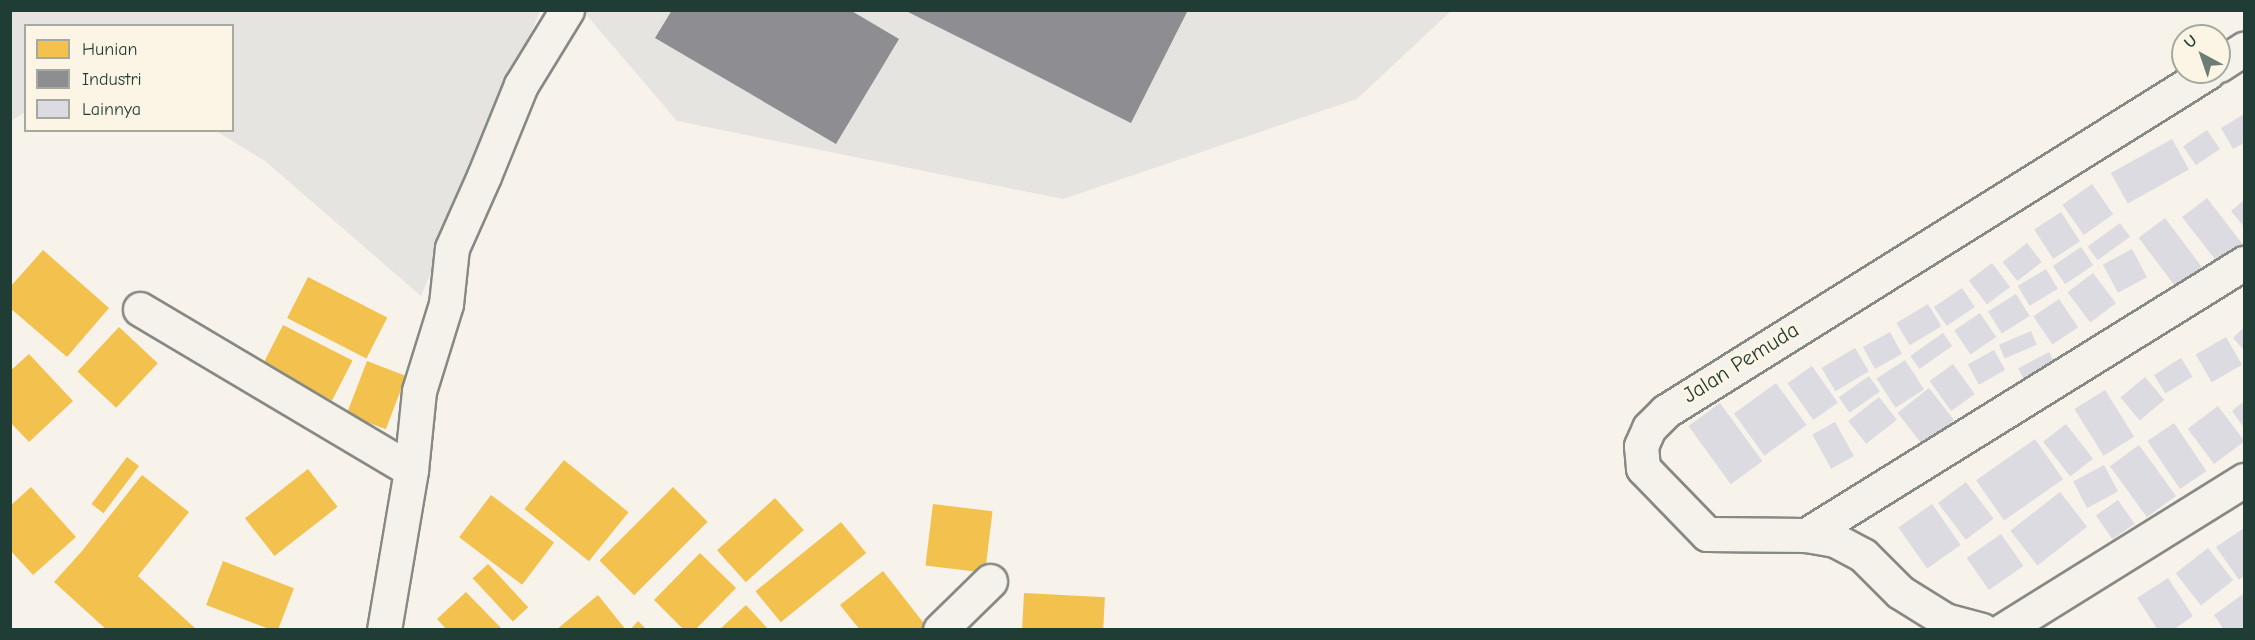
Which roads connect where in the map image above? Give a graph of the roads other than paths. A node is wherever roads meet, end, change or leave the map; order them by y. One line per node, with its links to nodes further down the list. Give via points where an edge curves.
1 (567, 10): 7 (street, via 521,85 452,248 446,303 419,391)
2 (2244, 49): 3 (street)
3 (2231, 57)
4 (2189, 84): 9 (street, Jalan Pemuda, via 1666,411 1649,428 1641,446 1643,468 1707,534)
5 (2244, 264): 9 (street)
6 (140, 309): 7 (street)
7 (411, 470): 11 (street)
8 (2244, 480): 14 (street)
9 (1806, 535): 13 (street, Jalan Pemuda, via 1835,540 1863,555 1899,592 1945,620)
10 (990, 581): 12 (street)
11 (384, 630)
12 (940, 630)
13 (1982, 630)
14 (2003, 630)

